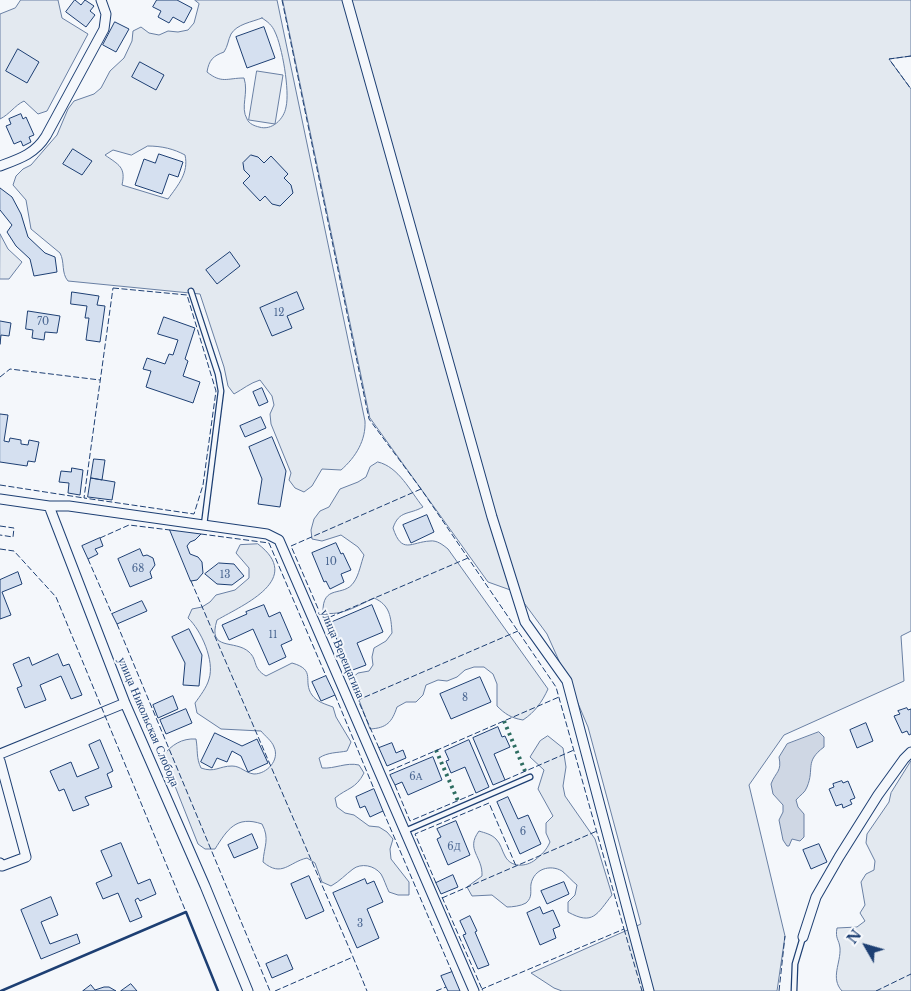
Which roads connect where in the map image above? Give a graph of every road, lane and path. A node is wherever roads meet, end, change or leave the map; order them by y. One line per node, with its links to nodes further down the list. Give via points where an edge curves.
1 (101, 0): 3 (street, via 106,14 104,29 42,143 30,154)
2 (347, 0): 18 (street, via 492,517 525,622 566,681)
3 (0, 166)
4 (192, 291): 7 (lane, via 221,391)
5 (0, 499): 6 (street)
6 (49, 506): 7 (street, улица Верещагина); 8 (street, улица Никольская Слобода)
7 (204, 525): 13 (street, улица Верещагина, via 267,534 279,540)
8 (124, 703): 10 (street); 16 (street, улица Никольская Слобода)
9 (911, 752): 15 (street, via 878,795 839,857 816,897)
10 (0, 754)
11 (0, 761): 14 (street, via 26,857 2,866)
12 (530, 777): 13 (lane)
13 (405, 831): 17 (street, улица Верещагина)
14 (0, 863)
15 (803, 937): 19 (lane, via 795,964)
16 (248, 991)
17 (474, 991)
18 (649, 991)
19 (794, 991)

